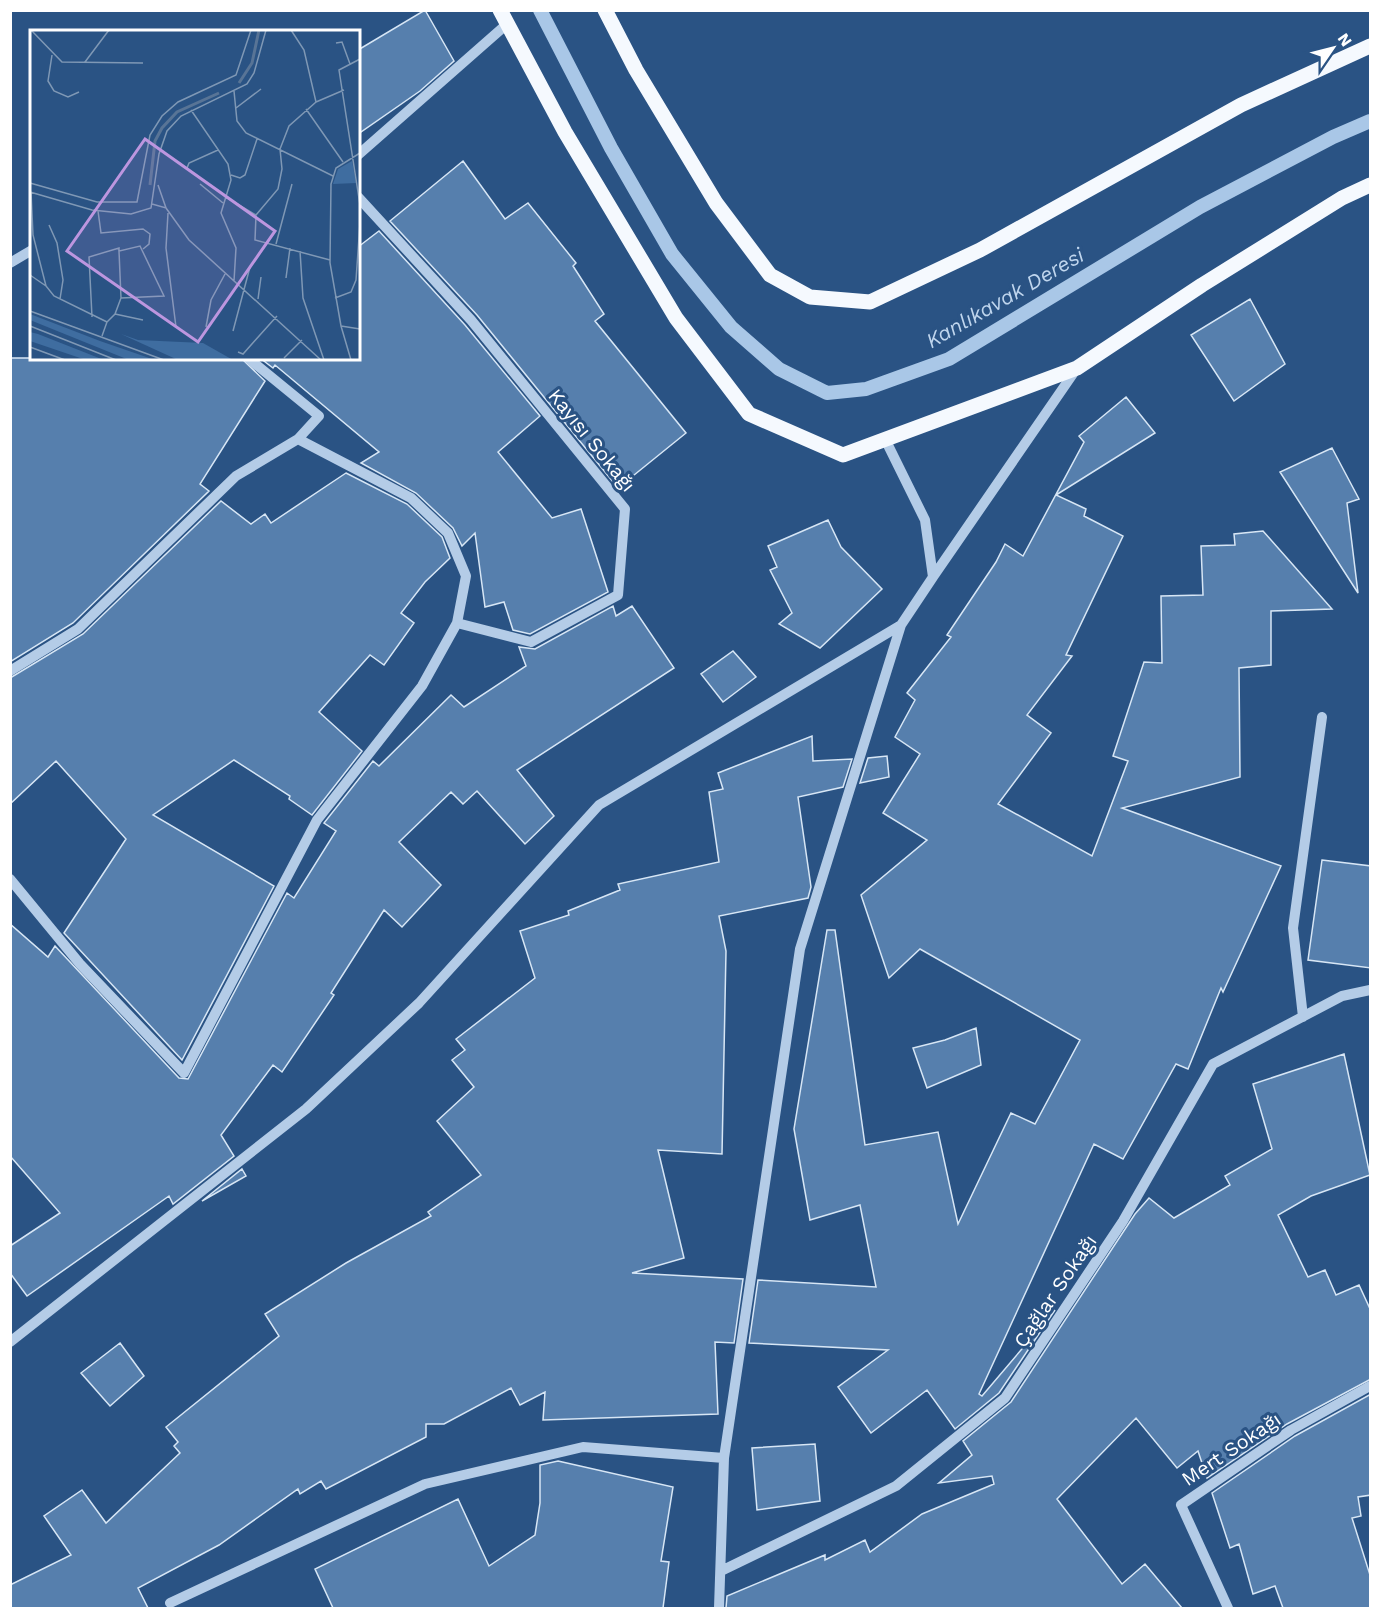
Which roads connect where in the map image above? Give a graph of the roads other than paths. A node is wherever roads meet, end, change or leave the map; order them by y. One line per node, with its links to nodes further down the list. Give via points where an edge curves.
1 (605, 10): 3 (main road, via 636,70 716,203 770,275 810,297 870,302 980,250 1241,105)
2 (503, 17): 4 (street); 12 (main road, via 565,132 676,318 749,414 843,455)
3 (1371, 46)
4 (360, 152)
5 (1371, 186): 10 (main road, via 1342,198)
6 (360, 199): 14 (street, Kayısı Sokağı, via 471,320 625,509 618,595 531,642)
7 (30, 251): 8 (street)
8 (10, 264)
9 (250, 360): 11 (street, via 319,416)
10 (1077, 368): 12 (main road); 13 (street)
11 (298, 439): 14 (street, via 411,498 448,534 465,576); 16 (street, via 236,476 78,629)
12 (885, 439): 13 (street, via 925,520)
13 (933, 577): 15 (street)
14 (458, 623): 18 (street, via 422,686 317,820 184,1073 80,964)
15 (902, 625): 21 (street, via 599,805 419,1003 306,1109); 23 (street, via 800,949)
16 (10, 671)
17 (1322, 717): 20 (street, via 1293,928)
18 (10, 879)
19 (1371, 990): 20 (street, Çağlar Sokağı, via 1342,996)
20 (1303, 1017): 24 (street, Çağlar Sokağı, via 1213,1064 1123,1221 1005,1398 896,1486)
21 (10, 1342)
22 (1371, 1386): 27 (street, Mert Sokağı, via 1291,1430 1181,1505)
23 (724, 1458): 24 (street); 25 (street, via 583,1447 425,1484)
24 (721, 1571): 26 (street)
25 (170, 1603)
26 (719, 1608)
27 (1228, 1608)

